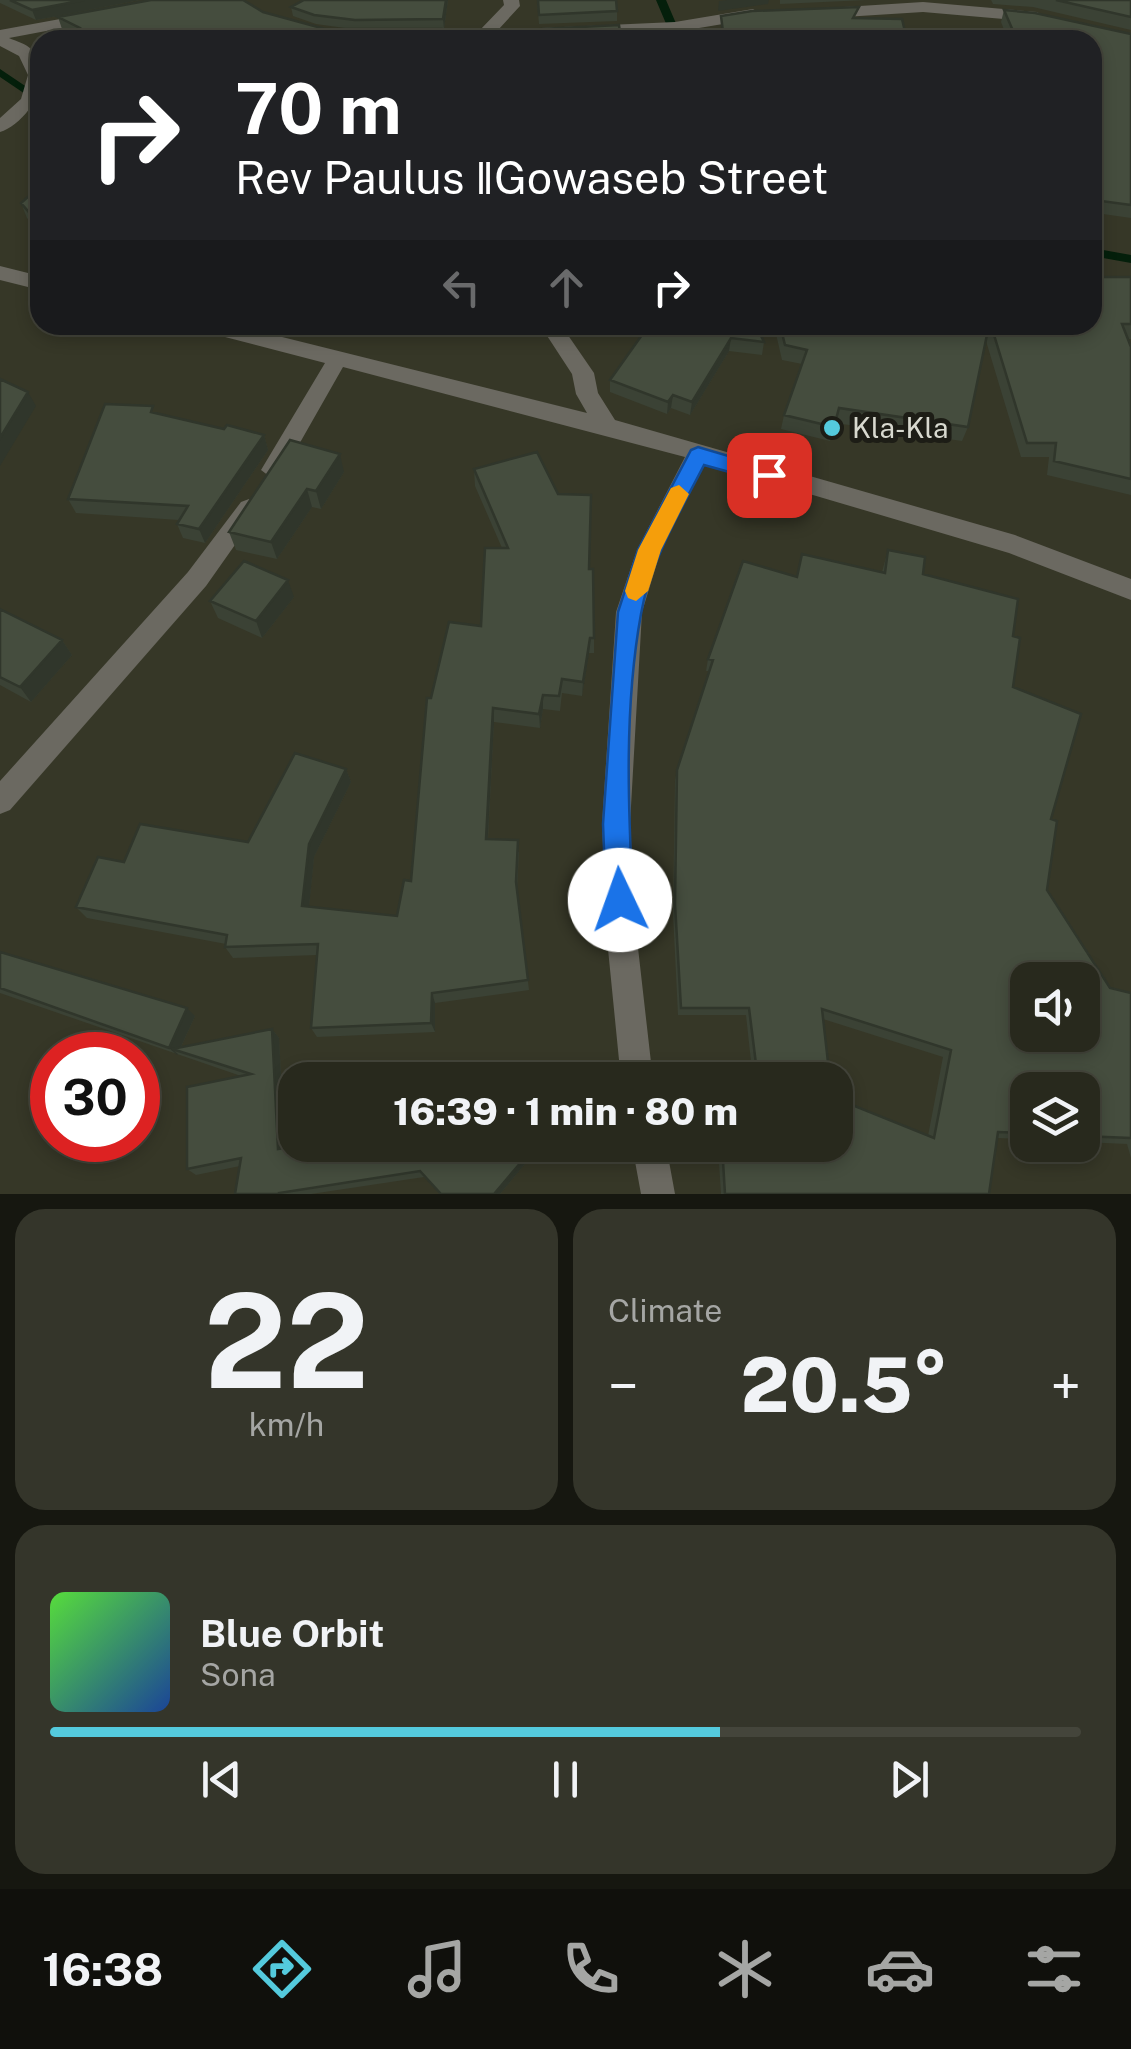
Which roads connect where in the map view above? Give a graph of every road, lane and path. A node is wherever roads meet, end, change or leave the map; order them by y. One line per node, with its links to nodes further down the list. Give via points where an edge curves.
1 (511, 0): 8 (street)
2 (925, 4): 4 (street); 6 (street)
3 (766, 7): 9 (street)
4 (807, 13)
5 (116, 14): 7 (street)
6 (1049, 19)
7 (39, 30)
8 (488, 30)
9 (626, 30)
10 (30, 32): 11 (street)
11 (0, 38): 12 (street)
12 (30, 61)
13 (30, 98): 14 (street)
14 (0, 127)
15 (0, 273): 16 (street)
16 (30, 280)
17 (246, 335): 19 (street)
18 (557, 335): 20 (street)
19 (338, 358): 20 (street); 23 (street, via 257,496 197,579)
20 (607, 426): 21 (street)
21 (698, 455): 22 (street, via 1015,545); 24 (street, via 650,550 628,629 616,824)
22 (1131, 590)
23 (0, 802)
24 (635, 1062)
25 (652, 1162): 26 (street)
26 (658, 1194)

